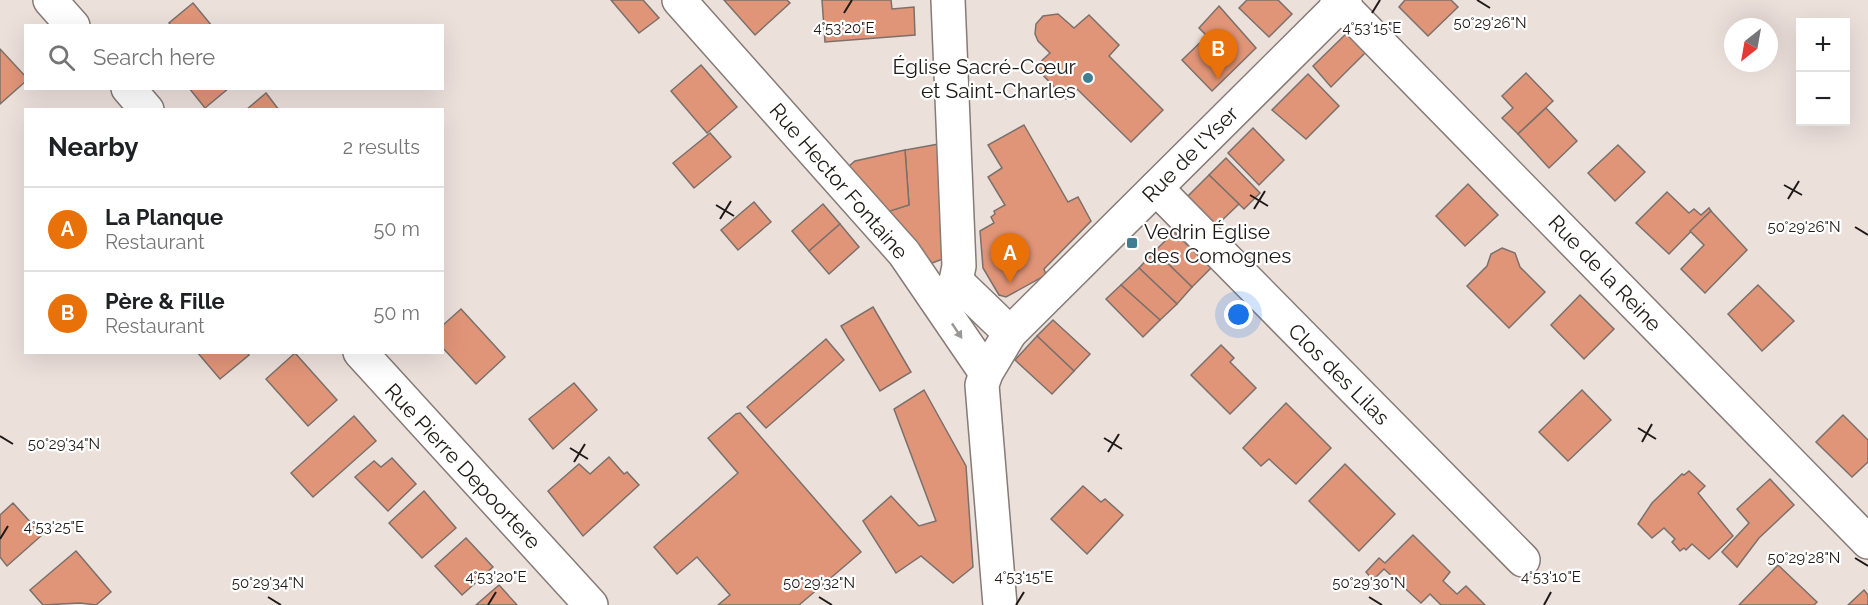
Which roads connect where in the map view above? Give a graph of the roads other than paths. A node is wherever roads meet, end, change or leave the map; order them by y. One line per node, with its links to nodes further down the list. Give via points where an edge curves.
1 (50, 0): 5 (street)
2 (679, 0): 9 (street, Rue Hector Fontaine, via 904,253)
3 (948, 0): 9 (street, via 959,266)
4 (1341, 1): 8 (street, Rue de l'Yser); 13 (street, Rue de la Reine)
5 (71, 24)
6 (130, 90): 7 (street)
7 (145, 108)
8 (1156, 188): 10 (street, Rue de l'Yser); 14 (street, Clos des Lilas)
9 (943, 285): 10 (street); 12 (street, Rue Hector Fontaine, one-way to 12)
10 (1010, 333): 12 (street, Rue de l'Yser)
11 (362, 354): 15 (street, Rue Pierre Depoortere)
12 (986, 373): 16 (street, via 982,385)
13 (1868, 542)
14 (1523, 560)
15 (591, 605)
16 (1000, 605)

